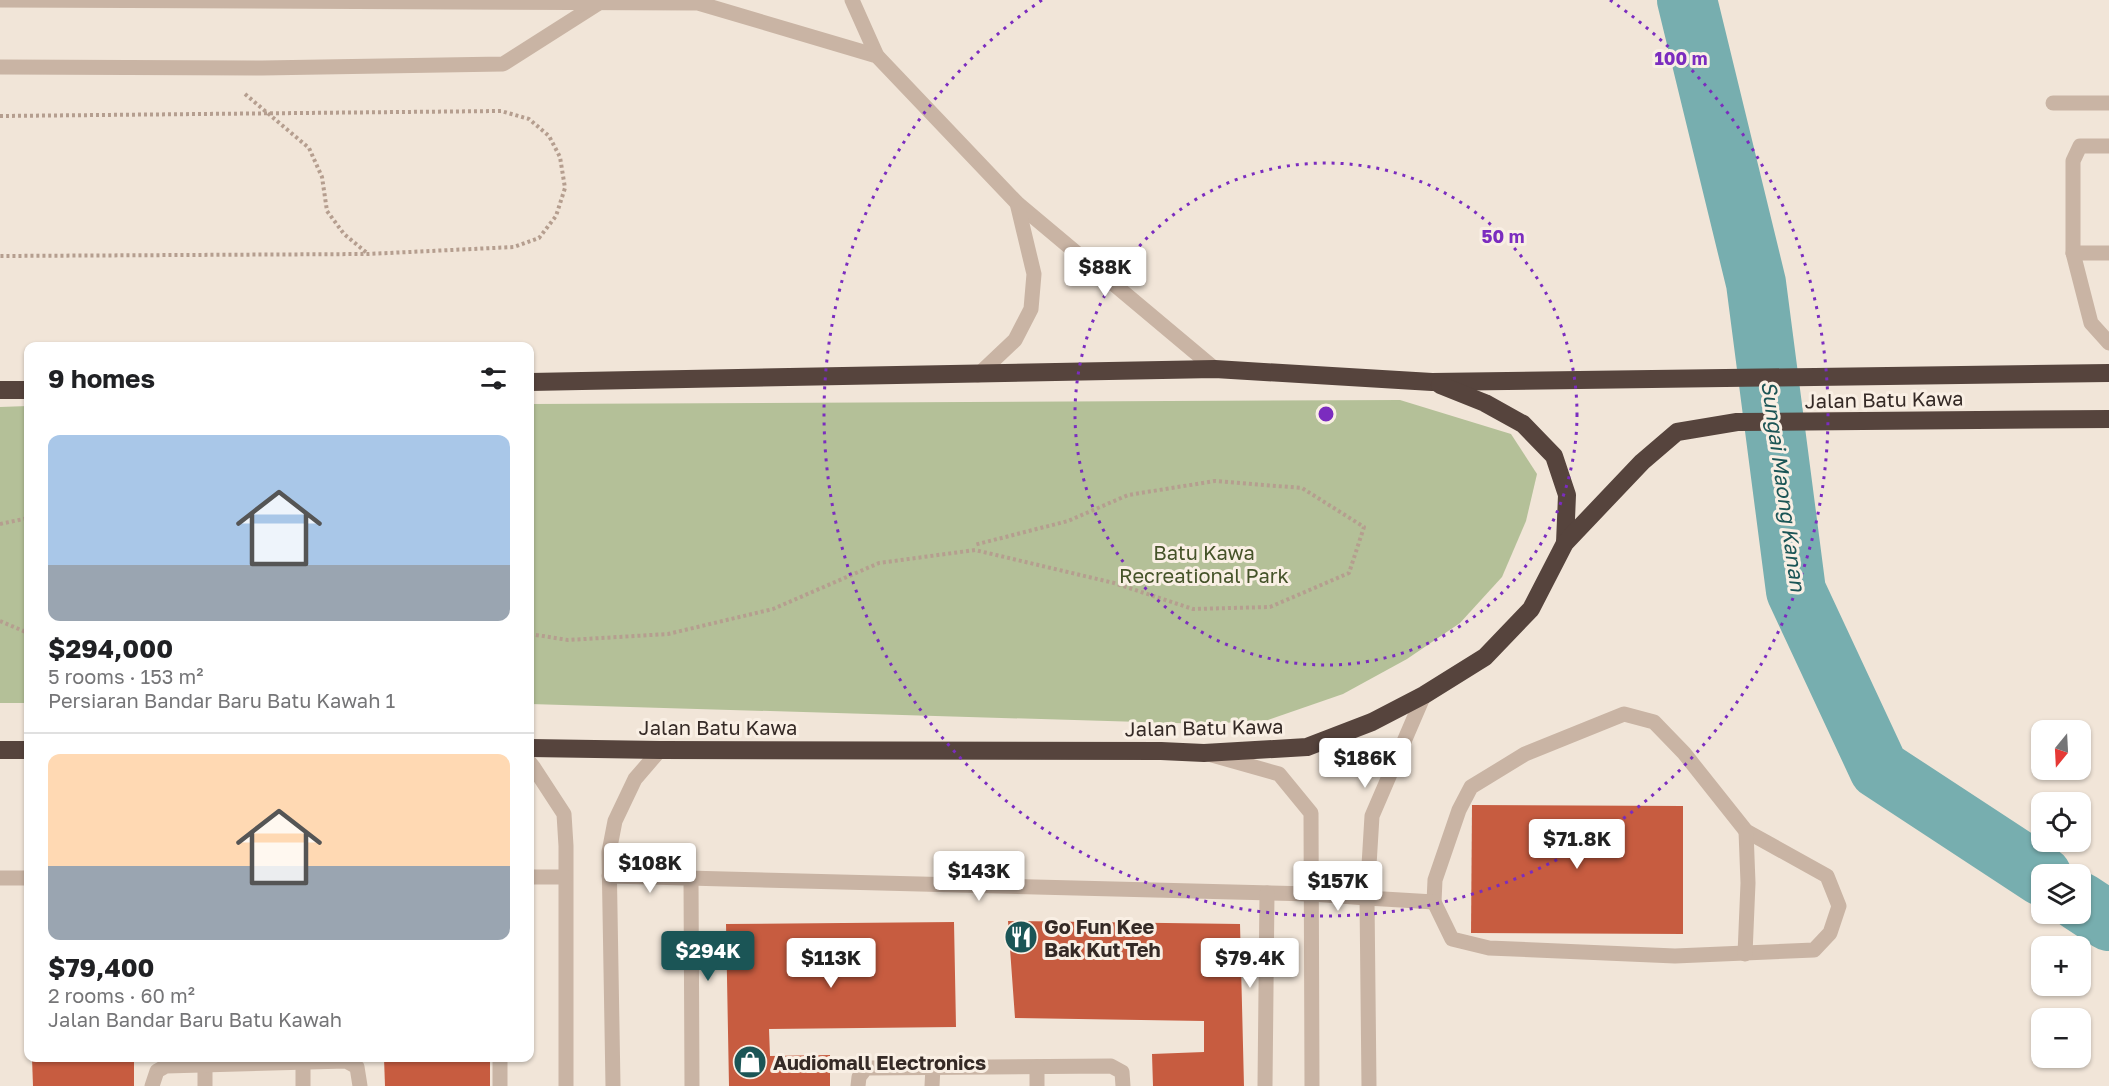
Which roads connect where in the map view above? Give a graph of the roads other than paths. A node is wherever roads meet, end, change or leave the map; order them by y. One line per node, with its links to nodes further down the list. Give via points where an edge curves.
1 (0, 0): 4 (street)
2 (852, 0): 5 (street)
3 (700, 1): 4 (street); 5 (street)
4 (599, 3): 6 (street, via 503,64)
5 (877, 56): 10 (street)
6 (0, 67)
7 (2053, 103): 8 (street)
8 (2109, 103)
9 (2109, 146): 11 (street, via 2080,146 2076,152)
10 (1017, 203): 14 (street); 16 (street, via 1034,274 1030,309 1015,340)
11 (2073, 253): 12 (street); 13 (street, via 2091,323)
12 (2109, 253)
13 (2109, 343)
14 (1215, 369): 16 (highway, Jalan Batu Kawa); 18 (highway, Jalan Batu Kawa)
15 (2109, 373): 18 (highway, Jalan Batu Kawa)
16 (978, 375): 17 (highway, Jalan Batu Kawa)
17 (534, 382)
18 (1432, 382): 22 (highway, via 1485,403 1522,424 1554,456 1568,495)
19 (0, 390): 20 (highway)
20 (24, 390)
21 (2109, 419): 22 (highway, Jalan Batu Kawa, via 1737,422 1677,432 1642,462)
22 (1565, 543): 23 (highway, Jalan Batu Kawa, via 1531,609 1485,657)
23 (1424, 695): 28 (highway, Jalan Batu Kawa, via 1372,722 1306,747); 39 (street, via 1372,816)
24 (534, 748): 27 (highway, Jalan Batu Kawa)
25 (0, 750): 26 (highway)
26 (24, 750)
27 (660, 750): 28 (highway, Jalan Batu Kawa); 31 (street, via 635,779 615,821)
28 (1204, 753): 38 (street, via 1279,774 1311,813)
29 (534, 768): 33 (street, via 564,814)
30 (1746, 831): 40 (street, via 1654,722 1624,714 1525,754 1471,788 1459,810 1435,880); 41 (street); 41 (street, via 1827,876 1839,906 1830,933 1814,950)
31 (609, 876): 36 (street); 55 (street)
32 (534, 877): 33 (street)
33 (565, 877): 54 (street)
34 (0, 878): 35 (street)
35 (24, 878)
36 (691, 878): 37 (street); 56 (street)
37 (1267, 892): 38 (street); 61 (street)
38 (1312, 894): 39 (street); 62 (street)
39 (1367, 898): 40 (street); 63 (street)
40 (1434, 902): 41 (street, via 1452,939 1489,948 1675,956)
41 (1745, 954)
42 (278, 1062): 46 (street)
43 (303, 1062): 51 (street)
44 (348, 1062): 52 (street, via 357,1067)
45 (500, 1062): 53 (street)
46 (205, 1065): 49 (street, via 166,1066 157,1071); 50 (street)
47 (933, 1067): 48 (street); 57 (street, via 866,1068); 58 (street)
48 (1037, 1067): 59 (street); 60 (street, via 1111,1066 1122,1072)
49 (152, 1086)
50 (206, 1086)
51 (303, 1086)
52 (360, 1086)
53 (501, 1086)
54 (566, 1086)
55 (612, 1086)
56 (692, 1086)
57 (858, 1086)
58 (932, 1086)
59 (1037, 1086)
60 (1123, 1086)
61 (1265, 1086)
62 (1312, 1086)
63 (1369, 1086)

